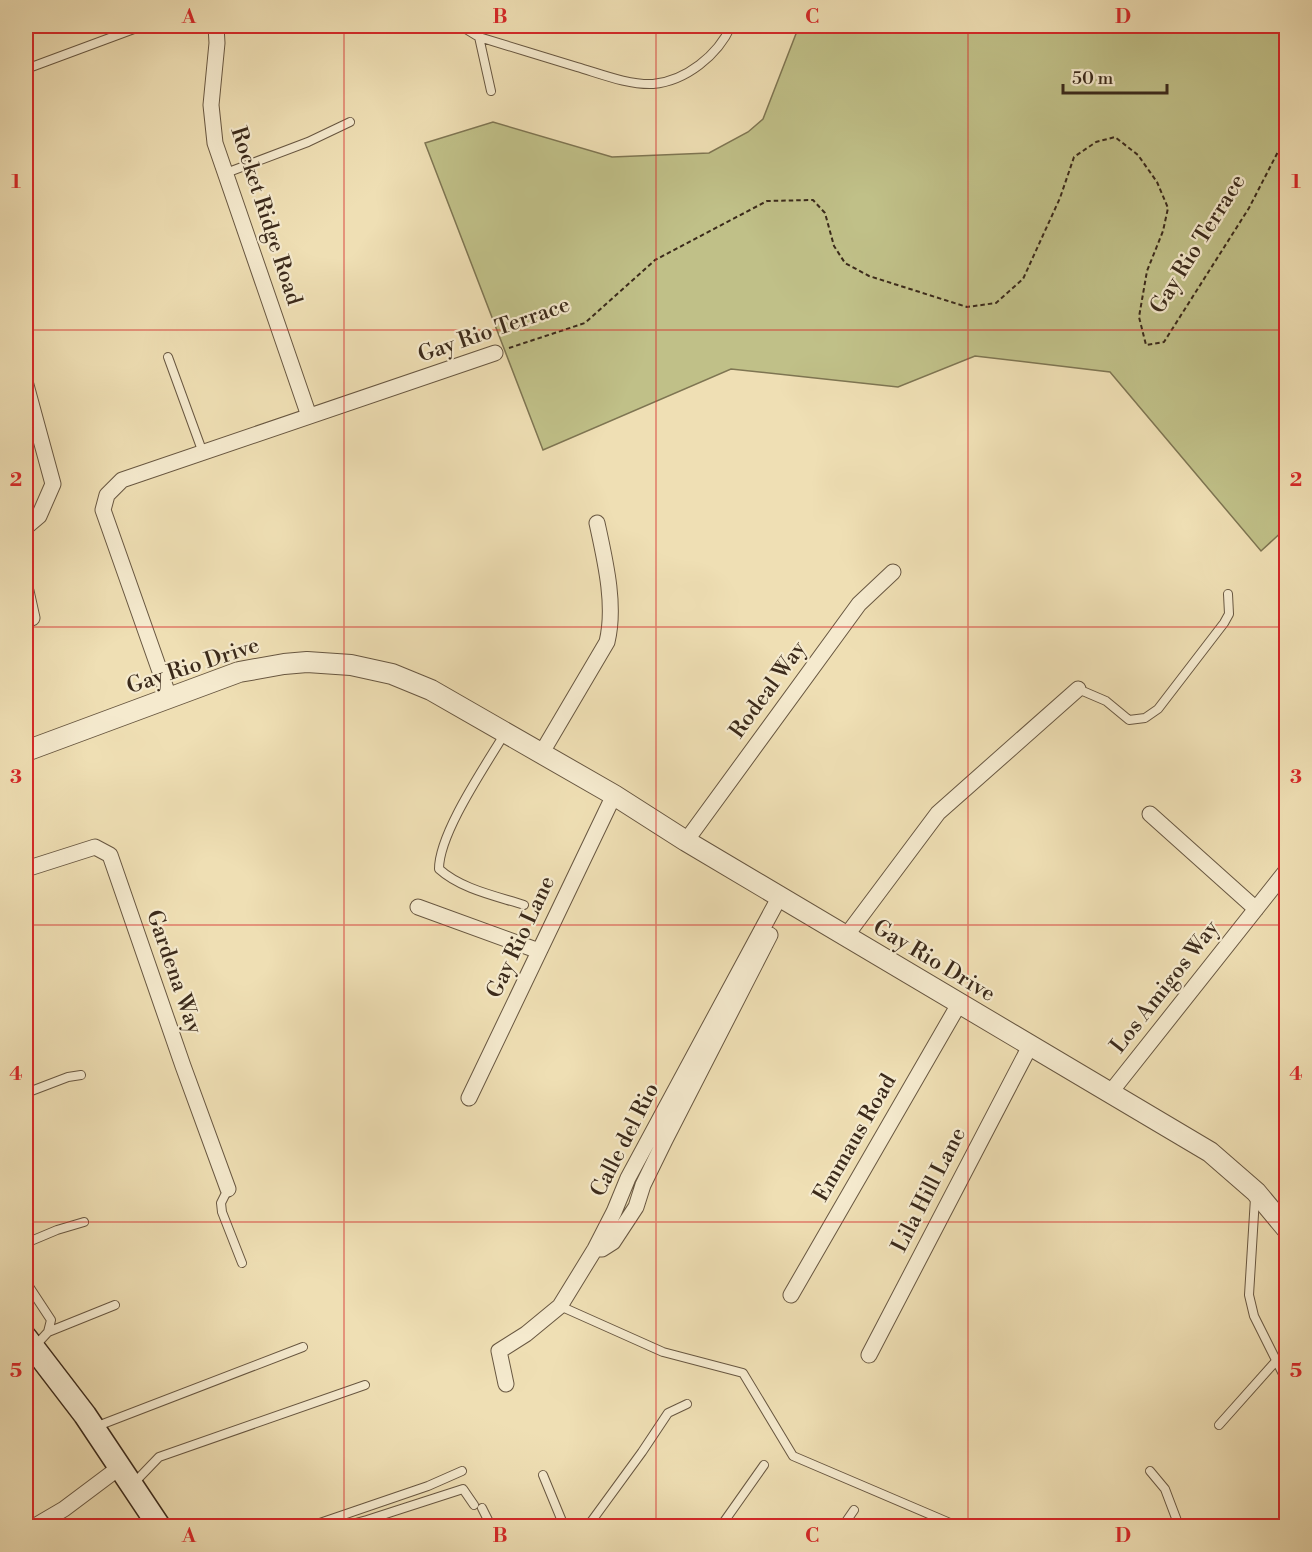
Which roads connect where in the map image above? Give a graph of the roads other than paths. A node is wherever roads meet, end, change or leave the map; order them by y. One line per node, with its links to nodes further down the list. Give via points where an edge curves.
1 (142, 26): 6 (lane)
2 (216, 26): 9 (street, Rocket Ridge Road, via 211,105 215,143)
3 (461, 26): 5 (lane)
4 (731, 26): 5 (lane, via 704,63 670,80 652,84 618,79)
5 (479, 37): 7 (lane)
6 (26, 69)
7 (491, 91)
8 (350, 122): 9 (lane)
9 (226, 173): 13 (street, Rocket Ridge Road)
10 (495, 353): 13 (street, Gay Rio Terrace)
11 (168, 357): 14 (lane)
12 (26, 385): 16 (street, via 53,484 39,516)
13 (309, 416): 14 (street, Gay Rio Terrace)
14 (203, 453): 22 (street, Gay Rio Terrace, via 122,480 107,495 103,510)
15 (597, 523): 25 (street, via 607,571 607,642)
16 (26, 527)
17 (893, 572): 28 (street, Rodeal Way, via 858,604)
18 (26, 591): 20 (street)
19 (1228, 594): 21 (lane, via 1229,614 1224,623 1158,709 1145,718 1129,720 1106,701)
20 (32, 618)
21 (1078, 689): 35 (street, via 938,813)
22 (169, 697): 23 (street, Gay Rio Drive, via 261,667 330,663 371,669 411,681); 24 (street, Gay Rio Drive)
23 (505, 733): 25 (street, Gay Rio Drive); 32 (lane, via 460,808 439,858 439,868 483,892)
24 (26, 751)
25 (541, 754): 26 (street, Gay Rio Drive)
26 (614, 795): 28 (street, Gay Rio Drive); 36 (street, Gay Rio Lane)
27 (1150, 814): 34 (street)
28 (686, 841): 31 (street, Gay Rio Drive)
29 (26, 869): 43 (street, Gardena Way, via 94,847 110,855)
30 (1287, 871): 34 (street, Los Amigos Way)
31 (784, 899): 35 (street, Gay Rio Drive); 52 (street, Calle del Rio)
32 (524, 905)
33 (418, 907): 36 (street)
34 (1256, 909): 41 (street, Los Amigos Way)
35 (846, 936): 37 (street, Gay Rio Drive)
36 (539, 951): 42 (street, Gay Rio Lane)
37 (959, 1004): 38 (street, Gay Rio Drive); 50 (street, Emmaus Road)
38 (1030, 1046): 41 (street, Gay Rio Drive); 55 (street, Lila Hill Lane)
39 (81, 1076): 40 (lane)
40 (26, 1093)
41 (1110, 1094): 44 (street, Gay Rio Drive, via 1210,1152)
42 (469, 1098)
43 (228, 1189): 48 (lane, via 221,1203 222,1212)
44 (1256, 1192): 46 (street, Gay Rio Drive); 56 (lane, via 1249,1295 1254,1316)
45 (84, 1222): 47 (lane)
46 (1287, 1228)
47 (26, 1243)
48 (242, 1263)
49 (26, 1286): 53 (lane, via 51,1320)
50 (791, 1295)
51 (115, 1305): 53 (lane)
52 (560, 1306): 58 (street, Calle del Rio, via 500,1351); 81 (lane, via 663,1352 743,1373 793,1456)
53 (35, 1339): 62 (main road)
54 (303, 1347): 62 (lane)
55 (869, 1355)
56 (1276, 1361): 57 (lane); 61 (lane)
57 (1287, 1380)
58 (506, 1384)
59 (365, 1385): 67 (lane, via 159,1457)
60 (687, 1404): 78 (lane, via 668,1413)
61 (1219, 1425)
62 (93, 1427): 67 (main road)
63 (764, 1465): 79 (lane)
64 (462, 1471): 74 (lane)
65 (1150, 1471): 82 (lane, via 1165,1489)
66 (543, 1475): 77 (lane)
67 (126, 1476): 72 (street); 73 (main road)
68 (474, 1504): 71 (lane, via 463,1489)
69 (482, 1508): 76 (lane, via 490,1524)
70 (854, 1510): 80 (lane)
71 (368, 1523): 75 (lane)
72 (35, 1527)
73 (159, 1527)
74 (311, 1527)
75 (344, 1527)
76 (485, 1527)
77 (564, 1527)
78 (588, 1527)
79 (721, 1527)
80 (843, 1527)
81 (957, 1527)
82 (1179, 1527)

